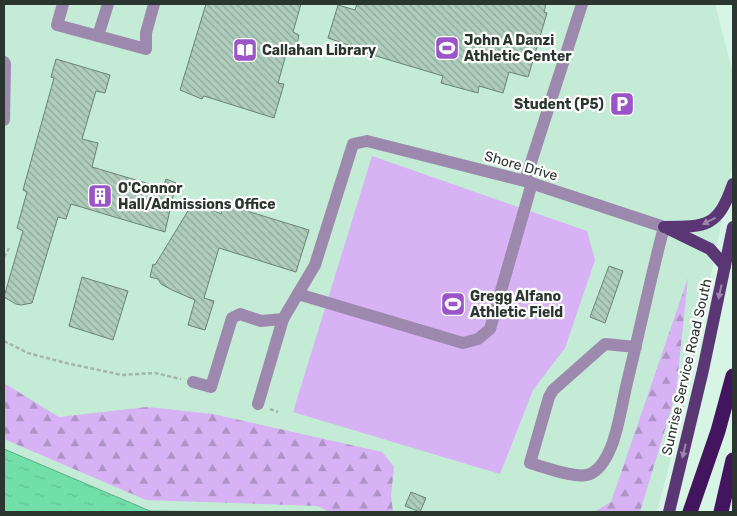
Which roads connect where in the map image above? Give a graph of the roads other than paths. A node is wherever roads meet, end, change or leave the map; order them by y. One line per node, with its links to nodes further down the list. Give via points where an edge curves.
1 (62, 4): 5 (street, via 57,25)
2 (108, 4): 5 (street)
3 (154, 4): 5 (street, via 146,33 146,49)
4 (582, 4): 8 (street)
5 (98, 36)
6 (4, 62): 7 (street)
7 (4, 120)
8 (529, 182): 10 (street, Shore Drive); 13 (street, Shore Drive, via 367,141 352,144 314,266); 13 (street, via 490,329 478,339 463,343)
9 (733, 184): 10 (main road, one-way to 10, via 722,212 710,223)
10 (664, 227): 12 (main road, via 702,245); 15 (street)
11 (733, 227): 12 (main road, Sunrise Service Road South)
12 (725, 266): 20 (main road, Sunrise Service Road South, one-way to 20)
13 (298, 294): 14 (street)
14 (284, 320): 17 (street, via 261,321 240,314 232,318 211,387); 18 (street)
15 (636, 346): 15 (street, via 613,442 603,464 586,476 530,463 553,390 605,344)
16 (733, 376): 21 (highway)
17 (193, 382)
18 (258, 404)
19 (733, 460): 22 (highway)
20 (669, 512)
21 (690, 512)
22 (721, 512)

